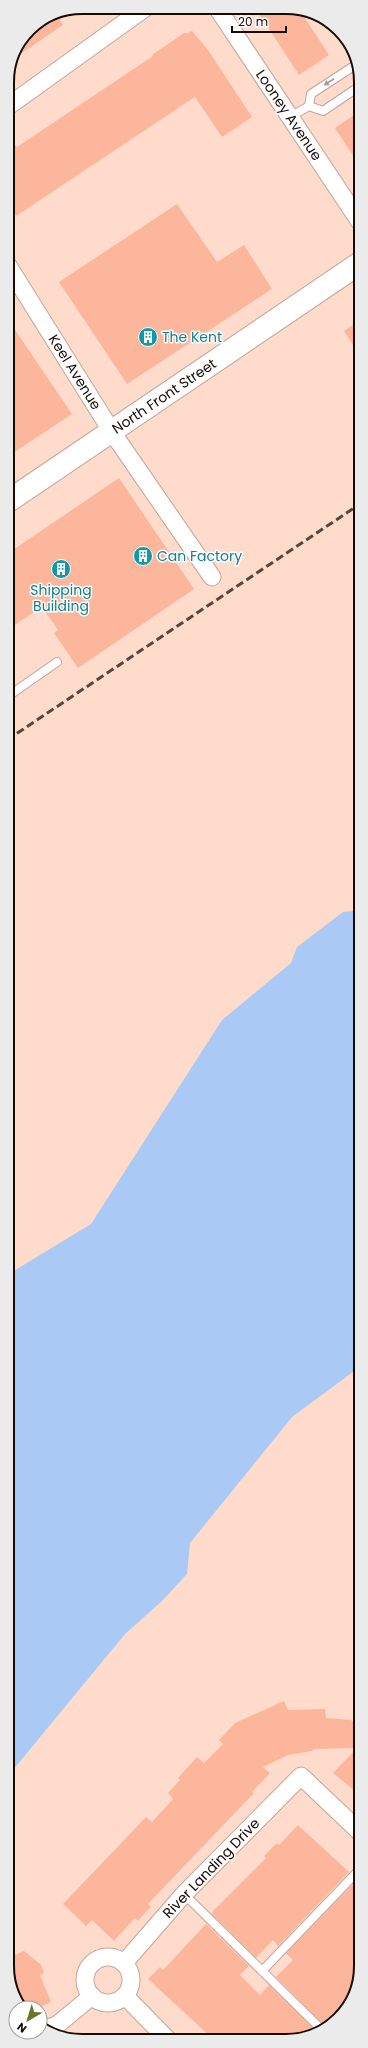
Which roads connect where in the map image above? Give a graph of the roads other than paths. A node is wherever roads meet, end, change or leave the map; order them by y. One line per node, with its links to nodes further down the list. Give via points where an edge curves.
1 (137, 14): 5 (street)
2 (222, 14): 7 (street, Looney Avenue)
3 (352, 67): 6 (lane, one-way to 6, via 311,94)
4 (354, 90): 6 (lane, via 323,111)
5 (14, 102)
6 (309, 106): 7 (lane)
7 (290, 117): 8 (street, Looney Avenue)
8 (354, 213)
9 (354, 267): 11 (street, North Front Street)
10 (14, 279): 11 (street, Keel Avenue)
11 (112, 432): 12 (street, North Front Street); 13 (street, Keel Avenue)
12 (14, 497)
13 (212, 577)
14 (57, 662): 15 (lane)
15 (14, 692)
16 (354, 1826): 18 (street, River Landing Drive, via 301,1776)
17 (354, 1875): 20 (lane)
18 (184, 1894): 19 (street, River Landing Drive); 20 (lane)
19 (124, 1964): 21 (street, via 116,1958 108,1957 92,1964 85,1980); 22 (street, via 131,1980)
20 (262, 1971): 23 (lane)
21 (92, 1996): 22 (street, via 108,2003); 24 (street)
22 (125, 1996): 25 (street)
23 (318, 2026)
24 (52, 2027)
25 (162, 2034)

